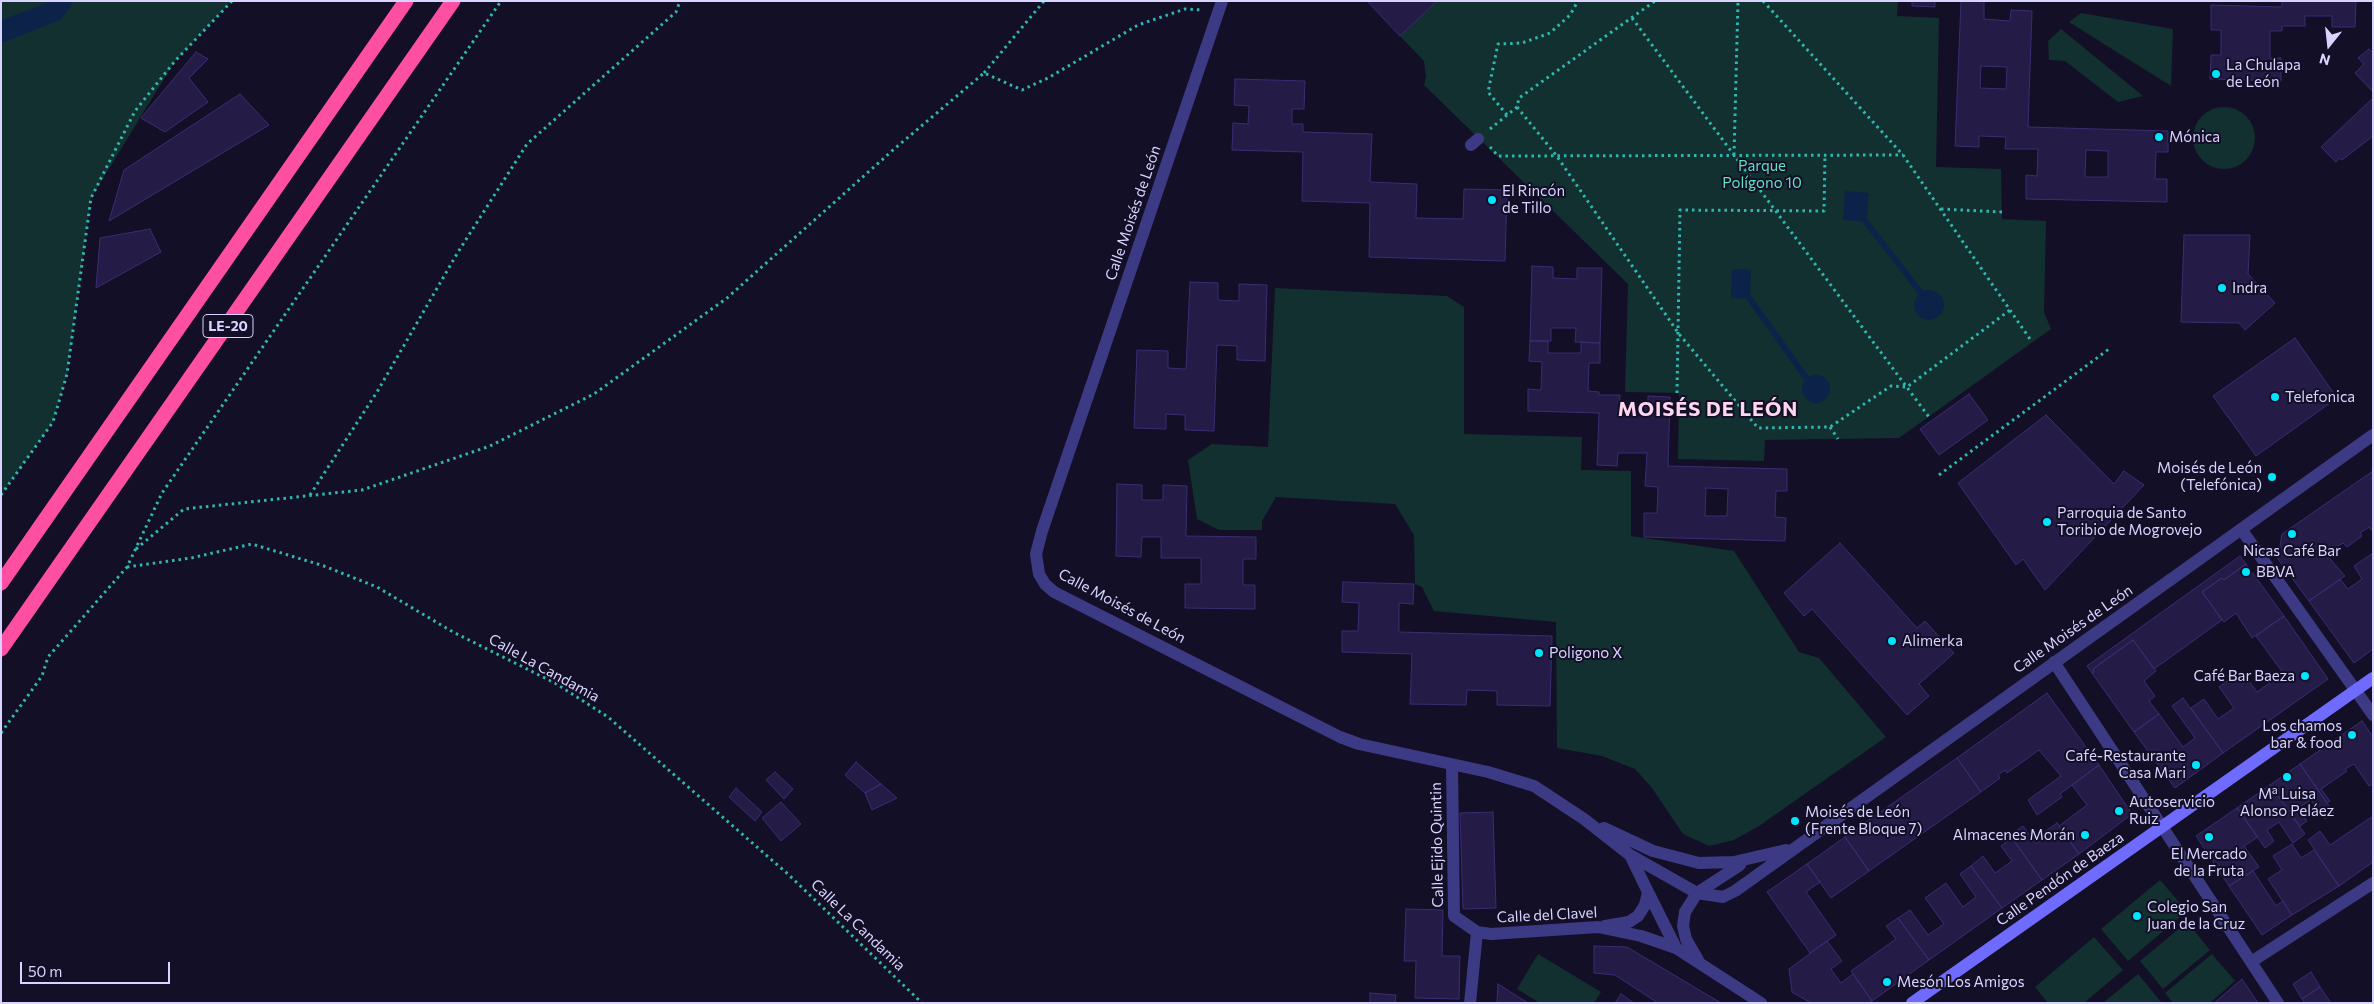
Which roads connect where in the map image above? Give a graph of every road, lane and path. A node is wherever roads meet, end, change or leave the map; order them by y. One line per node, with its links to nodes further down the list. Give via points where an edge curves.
1 (232, 1): 36 (path, via 175,61 135,111 91,198 64,384 52,422)
2 (406, 1): 41 (highway, LE-20)
3 (453, 1): 42 (highway, LE-20)
4 (501, 1): 39 (path, via 162,493)
5 (680, 1): 37 (path, via 676,12 527,144)
6 (1044, 1): 13 (path)
7 (1578, 1): 15 (path, via 1570,15 1550,33 1522,43 1498,44 1488,92)
8 (1655, 1): 12 (path)
9 (1738, 1): 18 (path)
10 (1763, 1): 20 (path)
11 (1220, 6): 13 (path, via 1184,9 1138,25 1022,90); 48 (street, Calle Moisés de León, via 1042,531 1036,565 1045,584 1054,592 1340,737)
12 (1632, 18): 14 (path, via 1519,98); 18 (path)
13 (984, 73): 37 (path, via 892,150 727,298 594,394 490,446 362,490)
14 (1517, 107): 15 (path); 17 (path)
15 (1508, 115): 16 (path)
16 (1474, 142)
17 (1556, 155): 18 (path); 21 (path); 26 (path)
18 (1734, 155): 19 (path); 23 (path)
19 (1825, 155): 20 (path); 23 (path, via 1824,212)
20 (1904, 155): 22 (path)
21 (1498, 156)
22 (1941, 209): 24 (path); 25 (path)
23 (1775, 211): 26 (path, via 1680,210); 29 (path)
24 (2002, 212)
25 (2010, 310): 27 (path); 29 (path)
26 (1679, 334): 30 (path); 32 (path, via 1758,428)
27 (2032, 342)
28 (2109, 349): 35 (path)
29 (1907, 387): 31 (path); 32 (path, via 1891,386)
30 (1677, 393)
31 (1929, 417)
32 (1830, 427): 34 (path)
33 (2373, 435): 38 (street, Calle Moisés de León)
34 (1838, 439)
35 (1939, 475)
36 (1, 495)
37 (310, 496): 39 (path, via 184,510)
38 (2241, 529): 43 (street, Calle Moisés de León); 45 (street)
39 (136, 548): 40 (path)
40 (127, 567): 47 (path, via 48,657 42,676); 62 (path, Calle La Candamia, via 191,558 252,544 324,566 377,587 453,632 555,683 608,716 789,874)
41 (1, 583)
42 (1, 649)
43 (2054, 662): 50 (street); 51 (street, Calle Moisés de León)
44 (2373, 678): 45 (main road, Calle Pendón de Baeza)
45 (2356, 690): 46 (street); 50 (main road, Calle Pendón de Baeza)
46 (2373, 715)
47 (1, 733)
48 (1452, 765): 49 (street, Calle Moisés de León, via 1534,786); 58 (street, Calle Ejido Quintin, via 1454,916)
49 (1584, 819): 52 (street, Calle Moisés de León); 53 (street, Calle Moisés de León, via 1676,859 1719,864)
50 (2162, 827): 60 (street); 65 (main road, Calle Pendón de Baeza)
51 (1790, 849): 53 (street, Calle Moisés de León); 56 (street, Calle Moisés de León, via 1760,874 1723,897)
52 (1630, 855): 55 (street, Calle Moisés de León); 56 (street, Calle Moisés de León)
53 (1753, 858): 56 (street, Calle Moisés de León)
54 (2373, 883): 60 (street)
55 (1648, 892): 57 (street, via 1638,916 1629,922); 59 (street, Calle Moisés de León)
56 (1696, 894): 61 (street, Calle Moisés de León, via 1686,912 1684,926 1686,939)
57 (1598, 927): 58 (street, Calle del Clavel, via 1491,934); 59 (street, Calle del Clavel)
58 (1476, 932): 63 (street)
59 (1676, 948): 61 (street)
60 (2251, 962): 66 (street)
61 (1700, 964): 64 (street)
62 (922, 1003)
63 (1470, 1003)
64 (1761, 1003)
65 (1912, 1003)
66 (2278, 1003)

